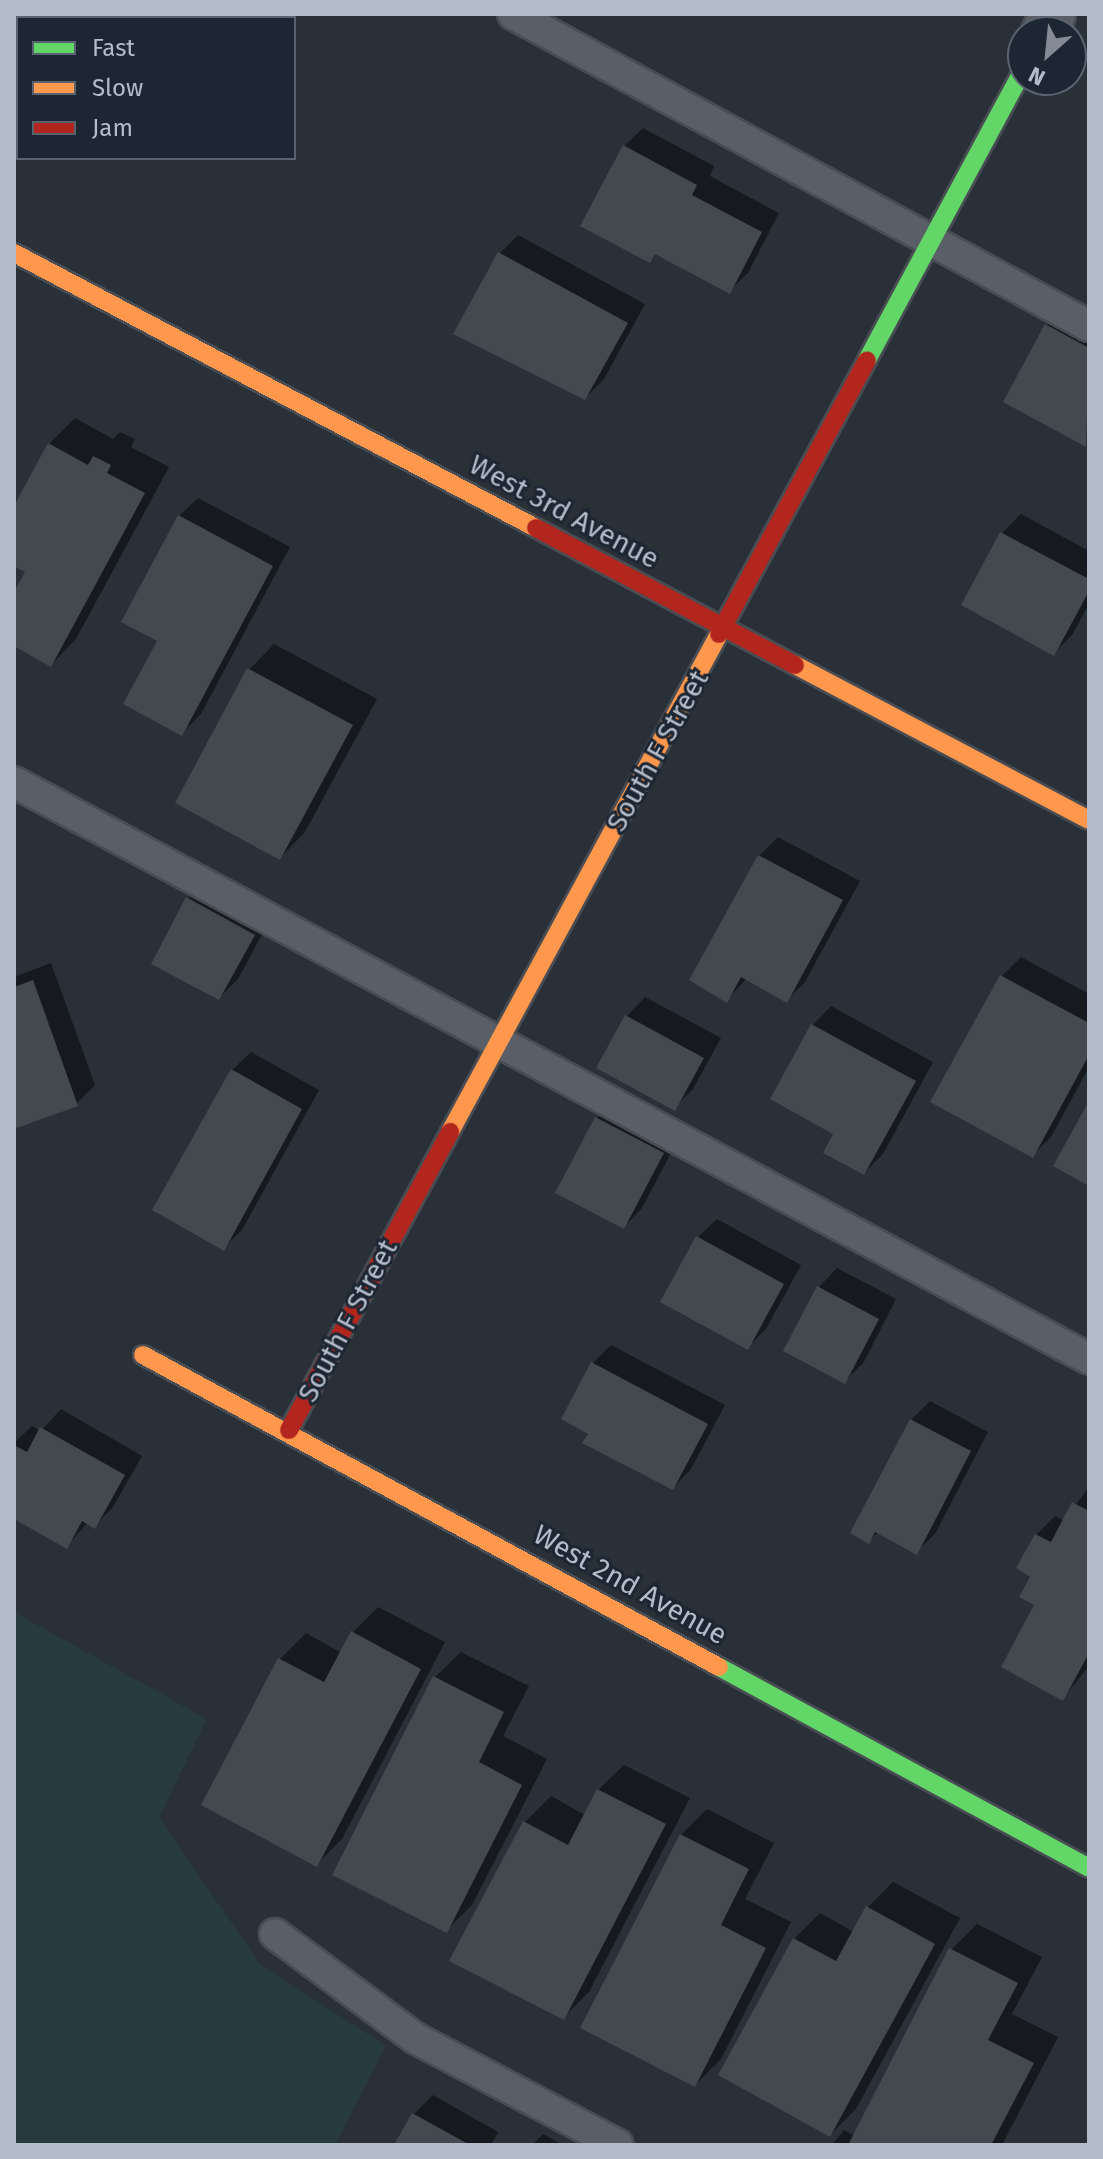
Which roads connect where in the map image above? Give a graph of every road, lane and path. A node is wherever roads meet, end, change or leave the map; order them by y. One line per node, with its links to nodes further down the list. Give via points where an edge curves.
1 (513, 14): 3 (lane)
2 (1009, 96): 3 (street, South F Street)
3 (931, 242): 5 (lane); 6 (street, South F Street)
4 (14, 253): 6 (street, West 3rd Avenue)
5 (1089, 326)
6 (724, 629): 8 (street, West 3rd Avenue); 9 (street, South F Street)
7 (14, 782): 9 (lane)
8 (1089, 820)
9 (499, 1043): 11 (lane); 12 (street, South F Street)
10 (143, 1355): 12 (street, West 2nd Avenue)
11 (1089, 1359)
12 (289, 1430): 13 (street, West 2nd Avenue)
13 (1089, 1868)
14 (275, 1934): 15 (lane, via 415,2038)
15 (618, 2145)

